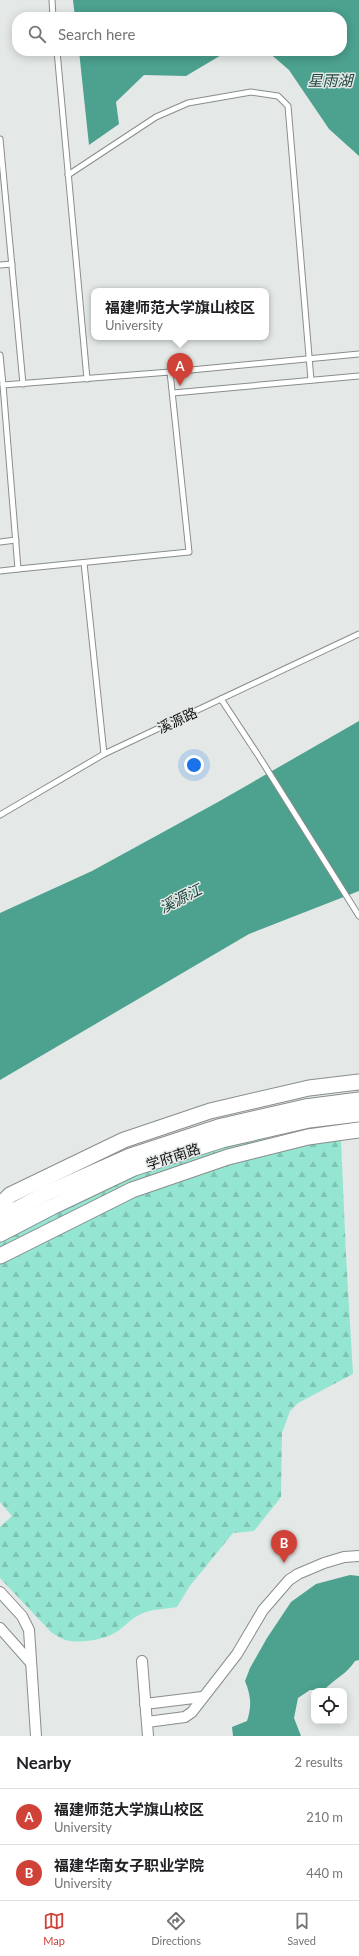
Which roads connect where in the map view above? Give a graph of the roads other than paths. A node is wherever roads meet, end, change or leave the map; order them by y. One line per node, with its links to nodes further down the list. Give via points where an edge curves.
1 (52, 0): 2 (lane)
2 (53, 12)
3 (57, 56): 6 (lane)
4 (0, 139): 5 (lane)
5 (1, 167): 7 (lane)
6 (68, 176): 11 (lane, via 156,117 188,104 251,92 278,96 288,106); 14 (lane)
7 (12, 264): 8 (lane); 16 (lane)
8 (0, 265)
9 (359, 354): 11 (lane)
10 (0, 355): 17 (lane)
11 (308, 359): 12 (lane); 15 (lane)
12 (170, 372): 14 (lane); 18 (lane)
13 (359, 376): 15 (lane)
14 (87, 379): 16 (lane)
15 (311, 380): 18 (lane)
16 (23, 384): 17 (lane)
17 (3, 386): 19 (lane)
18 (173, 393): 21 (lane, via 189,552)
19 (16, 540): 20 (lane); 22 (lane)
20 (0, 542)
21 (84, 563): 22 (lane); 26 (lane)
22 (18, 570): 23 (lane)
23 (0, 571)
24 (359, 634): 25 (lane, 溪源路)
25 (221, 699): 26 (lane, 溪源路); 28 (lane)
26 (104, 754): 27 (lane, 溪源路)
27 (0, 815)
28 (359, 916)
29 (359, 1082): 33 (main road, via 309,1088 210,1111 124,1140 10,1195)
30 (359, 1100): 34 (main road, 学府南路, via 305,1107 218,1127 130,1156 47,1193)
31 (359, 1114): 35 (main road, 学府南路, via 309,1120 222,1140 134,1168)
32 (359, 1130): 36 (main road, via 308,1137 228,1157 140,1188)
33 (0, 1205)
34 (0, 1218)
35 (0, 1234)
36 (0, 1256)
37 (359, 1556): 42 (street, via 324,1563 289,1580 263,1610 237,1654)
38 (0, 1592): 41 (street, via 27,1623)
39 (0, 1628): 41 (street)
40 (142, 1661): 43 (street)
41 (31, 1663): 45 (street)
42 (202, 1697): 43 (street); 44 (street, via 192,1712 185,1716)
43 (145, 1704): 44 (street)
44 (147, 1722): 46 (street)
45 (36, 1736)
46 (148, 1736)

